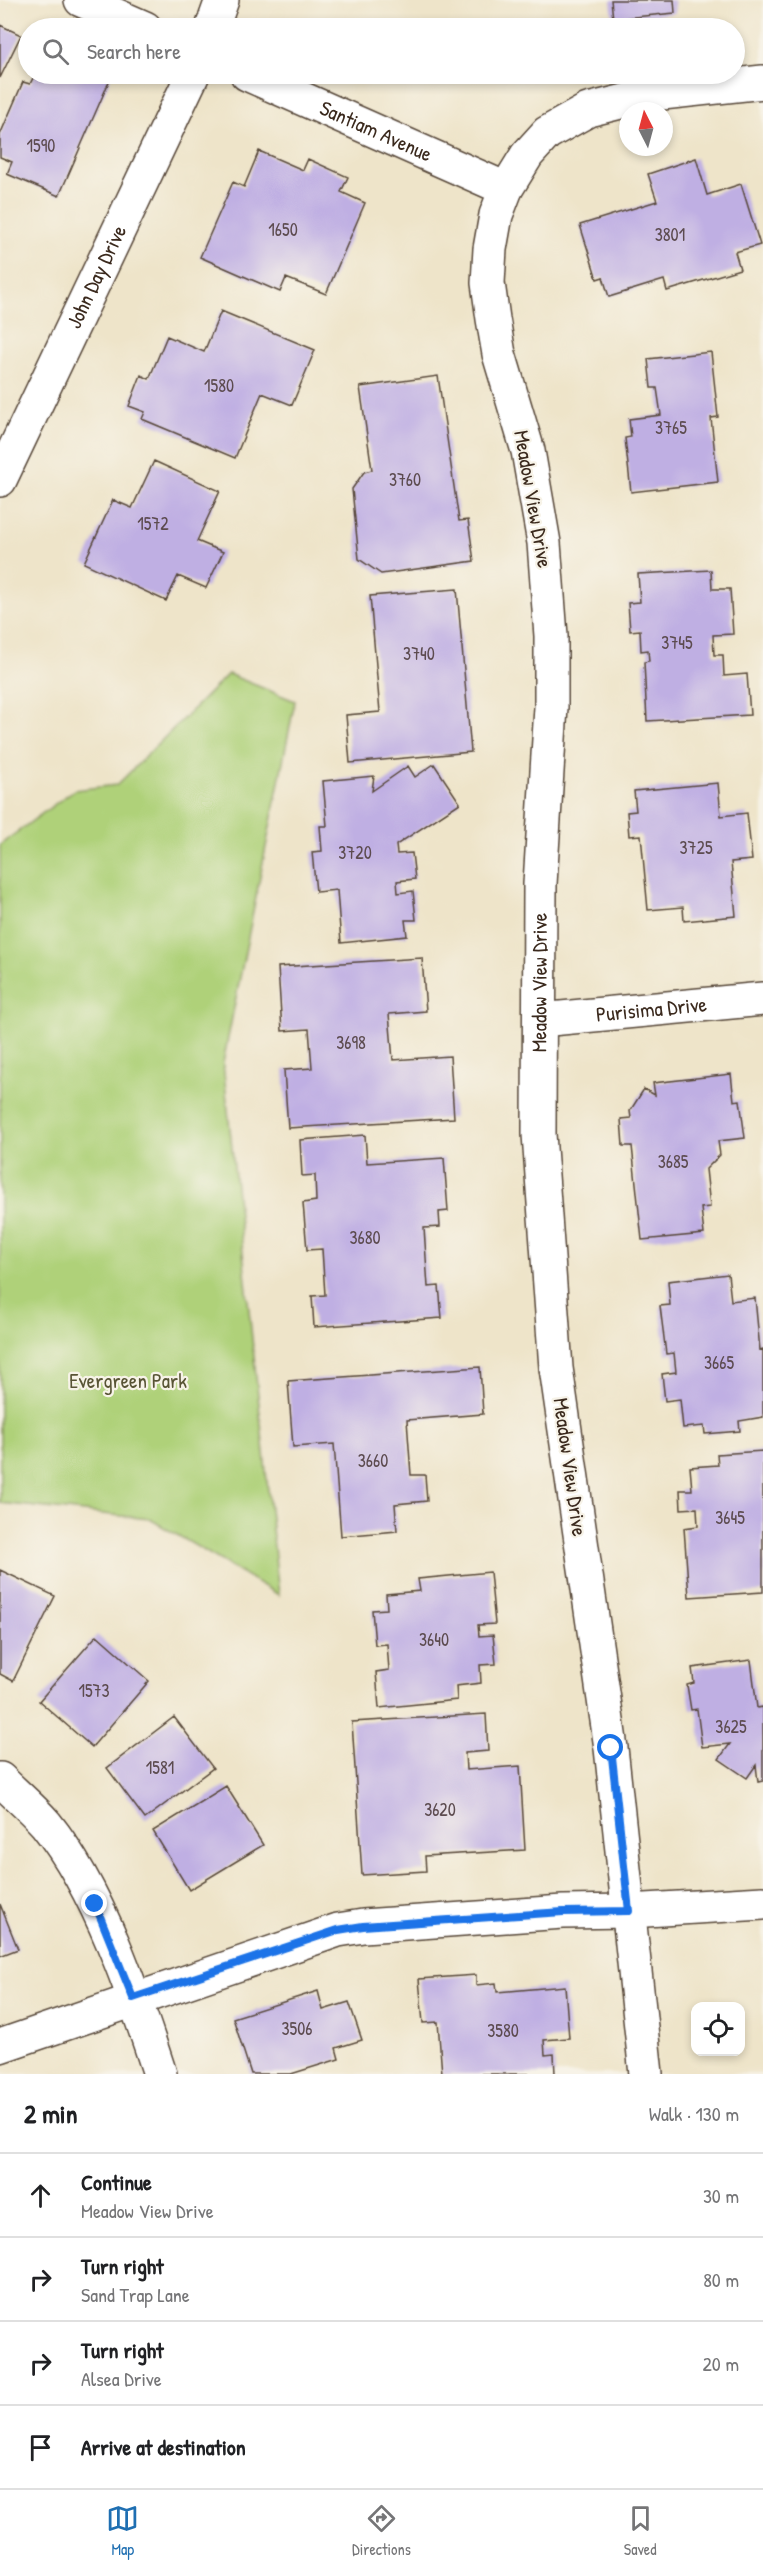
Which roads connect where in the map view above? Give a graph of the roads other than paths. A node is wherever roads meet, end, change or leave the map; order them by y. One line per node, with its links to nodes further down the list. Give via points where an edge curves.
1 (81, 0): 3 (street)
2 (222, 0): 4 (street)
3 (122, 18)
4 (216, 18)
5 (763, 82): 9 (street, Meadow View Drive)
6 (189, 84): 11 (street, John Day Drive)
7 (270, 84): 10 (street, Santiam Avenue)
8 (745, 84): 10 (street, Meadow View Drive, via 653,94 588,110 547,133)
9 (745, 84)
10 (506, 189): 13 (street, Meadow View Drive, via 496,215 488,284 499,354 528,451 540,520 552,636 540,884)
11 (0, 480)
12 (763, 999): 13 (street, Purisima Drive)
13 (540, 1020): 16 (street, Meadow View Drive, via 539,1134 556,1368 611,1748)
14 (0, 1779): 17 (street, via 45,1824 72,1862 95,1904)
15 (763, 1903): 16 (street)
16 (629, 1911): 17 (street, via 563,1912 338,1930); 20 (street, Meadow View Drive)
17 (133, 1998): 18 (street); 19 (street)
18 (0, 2046)
19 (160, 2074)
20 (646, 2074)

